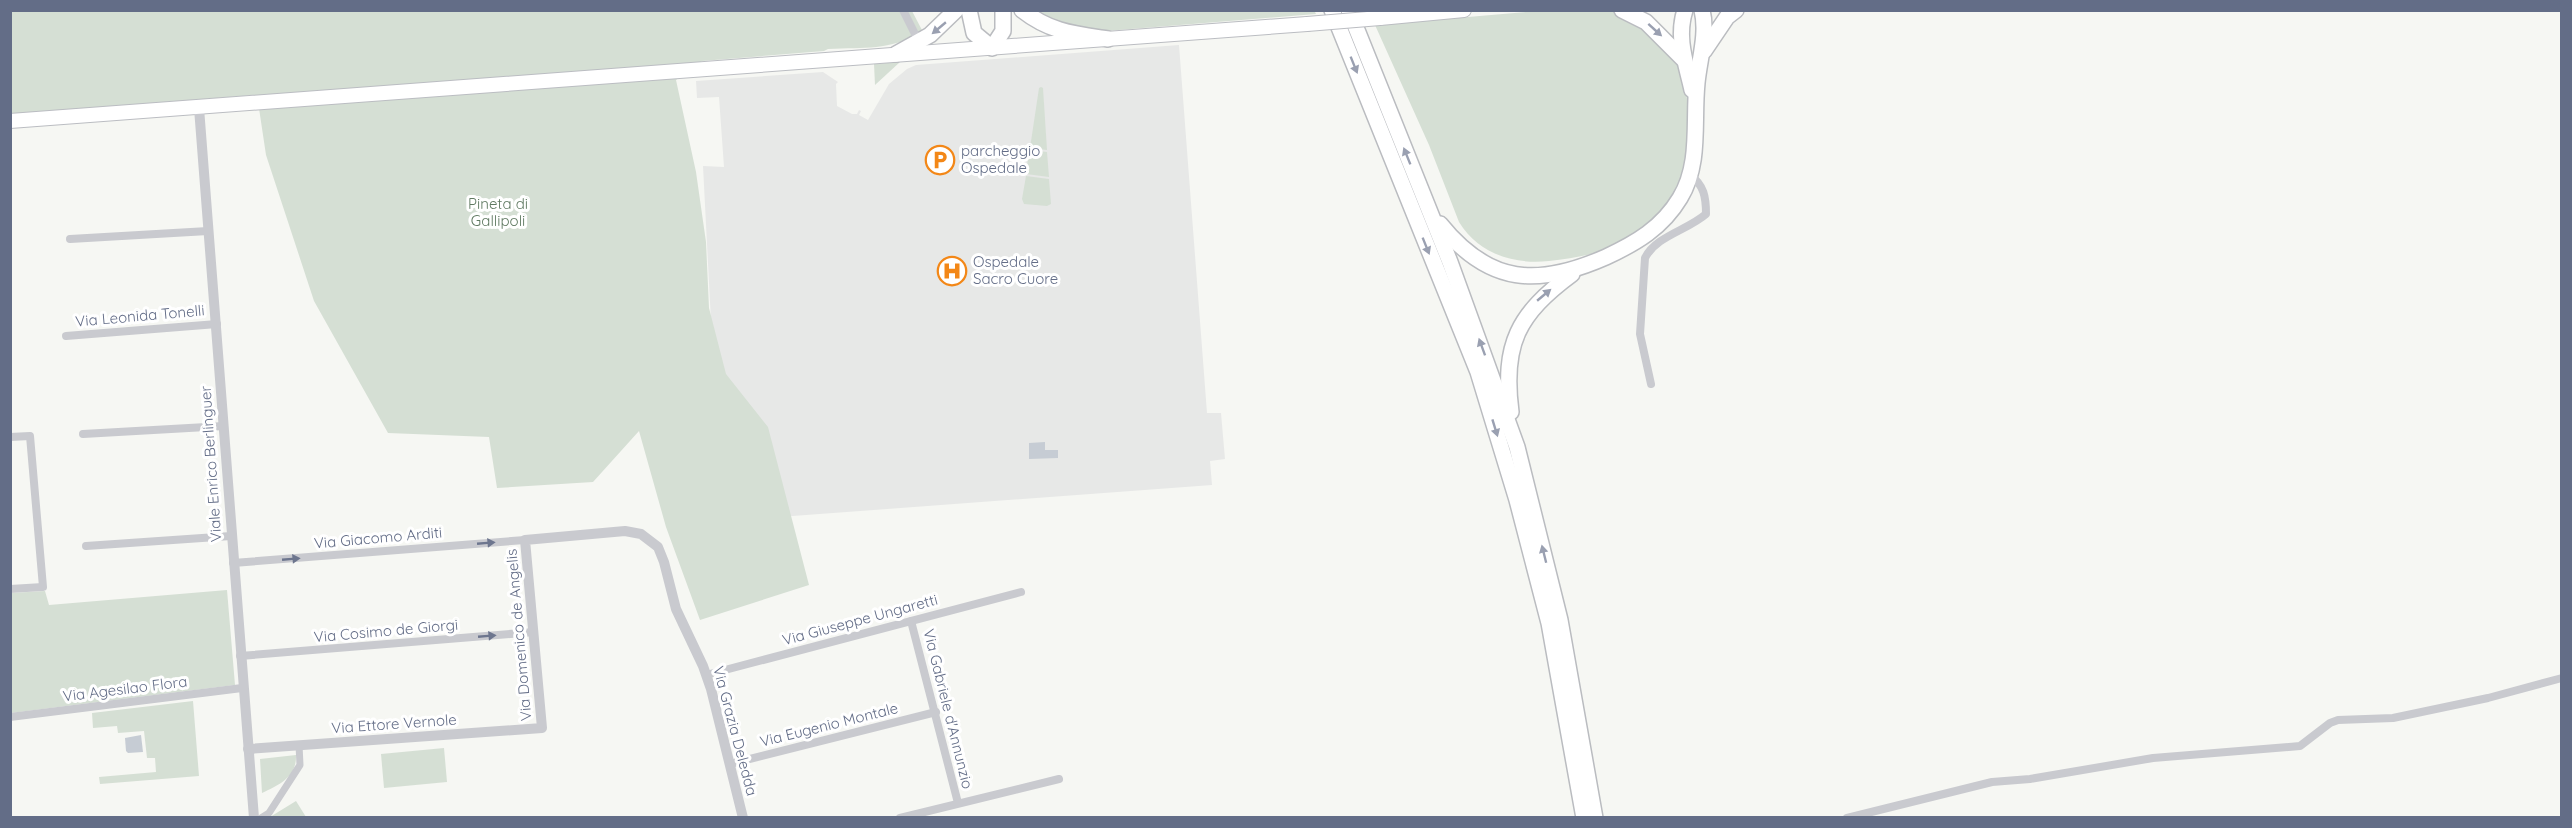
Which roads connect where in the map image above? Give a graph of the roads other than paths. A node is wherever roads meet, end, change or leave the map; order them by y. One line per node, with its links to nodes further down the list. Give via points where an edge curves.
1 (903, 10): 14 (street)
2 (956, 10): 14 (highway, one-way to 14)
3 (969, 10): 15 (highway, via 974,33)
4 (1003, 10): 15 (highway, via 1003,31)
5 (1022, 10): 13 (highway, via 1042,25)
6 (1332, 10): 58 (highway, one-way to 58, via 1478,372 1549,623)
7 (1349, 10): 23 (highway, one-way to 7)
8 (1464, 10): 13 (main road, bridge)
9 (1622, 10): 18 (highway, one-way to 18, via 1646,22)
10 (1685, 10): 18 (highway)
11 (1702, 10): 17 (highway)
12 (1737, 10): 17 (highway, via 1714,33)
13 (1108, 39): 15 (main road)
14 (919, 42): 16 (highway)
15 (992, 48): 16 (main road)
16 (896, 54): 20 (main road)
17 (1702, 54): 19 (highway)
18 (1683, 59): 19 (highway)
19 (1695, 105): 22 (highway, via 1695,153)
20 (198, 108): 21 (main road); 24 (street, Viale Enrico Berlinguer)
21 (10, 121)
22 (1690, 175): 26 (highway, via 1680,199 1643,238); 29 (street, via 1704,191 1706,214 1661,242 1645,258 1640,333)
23 (1429, 210): 26 (highway, via 1452,239 1474,258 1500,271 1524,277); 33 (highway, one-way to 23)
24 (208, 231): 25 (street); 27 (street, Viale Enrico Berlinguer)
25 (70, 239)
26 (1577, 270): 33 (highway, one-way to 26, via 1508,381 1514,339 1536,302)
27 (217, 324): 28 (street, Via Leonida Tonelli); 30 (street, Viale Enrico Berlinguer)
28 (66, 336)
29 (1651, 384)
30 (224, 426): 31 (street); 34 (street, Viale Enrico Berlinguer)
31 (83, 434)
32 (10, 437): 38 (street, via 30,436 43,587)
33 (1517, 447): 59 (highway, one-way to 33, via 1560,620)
34 (231, 536): 36 (street); 37 (street, Viale Enrico Berlinguer)
35 (525, 540): 37 (street, Via Giacomo Arditi, one-way to 35); 41 (street, Via Domenico de Angelis); 43 (street, Via Grazia Deledda, via 625,531 649,538 658,547 676,609)
36 (86, 546)
37 (233, 563): 42 (street, Viale Enrico Berlinguer)
38 (10, 589)
39 (1021, 592): 40 (street, Via Giuseppe Ungaretti)
40 (911, 621): 43 (street, Via Giuseppe Ungaretti); 46 (street, Via Gabriele d'Annunzio)
41 (534, 632): 42 (street, Via Cosimo de Giorgi, one-way to 41); 48 (street, Via Domenico de Angelis)
42 (240, 656): 45 (street, Viale Enrico Berlinguer)
43 (706, 675): 51 (street, Via Grazia Deledda)
44 (2562, 678): 60 (street, via 2393,718 2338,720 2300,746 2153,758 1992,782)
45 (242, 688): 47 (street, Via Agesilao Flora); 50 (street, Viale Enrico Berlinguer)
46 (936, 712): 51 (street, Via Eugenio Montale); 53 (street, Via Gabriele d'Annunzio)
47 (10, 717)
48 (542, 728): 49 (street, Via Ettore Vernole)
49 (299, 745): 50 (street, Via Ettore Vernole); 56 (street, via 300,765 269,813)
50 (248, 749): 55 (street, Viale Enrico Berlinguer)
51 (729, 764): 54 (street, Via Grazia Deledda)
52 (1059, 779): 53 (street)
53 (958, 803): 57 (street)
54 (739, 817)
55 (254, 818)
56 (261, 818)
57 (900, 818)
58 (1584, 818)
59 (1595, 818)
60 (1847, 818)

